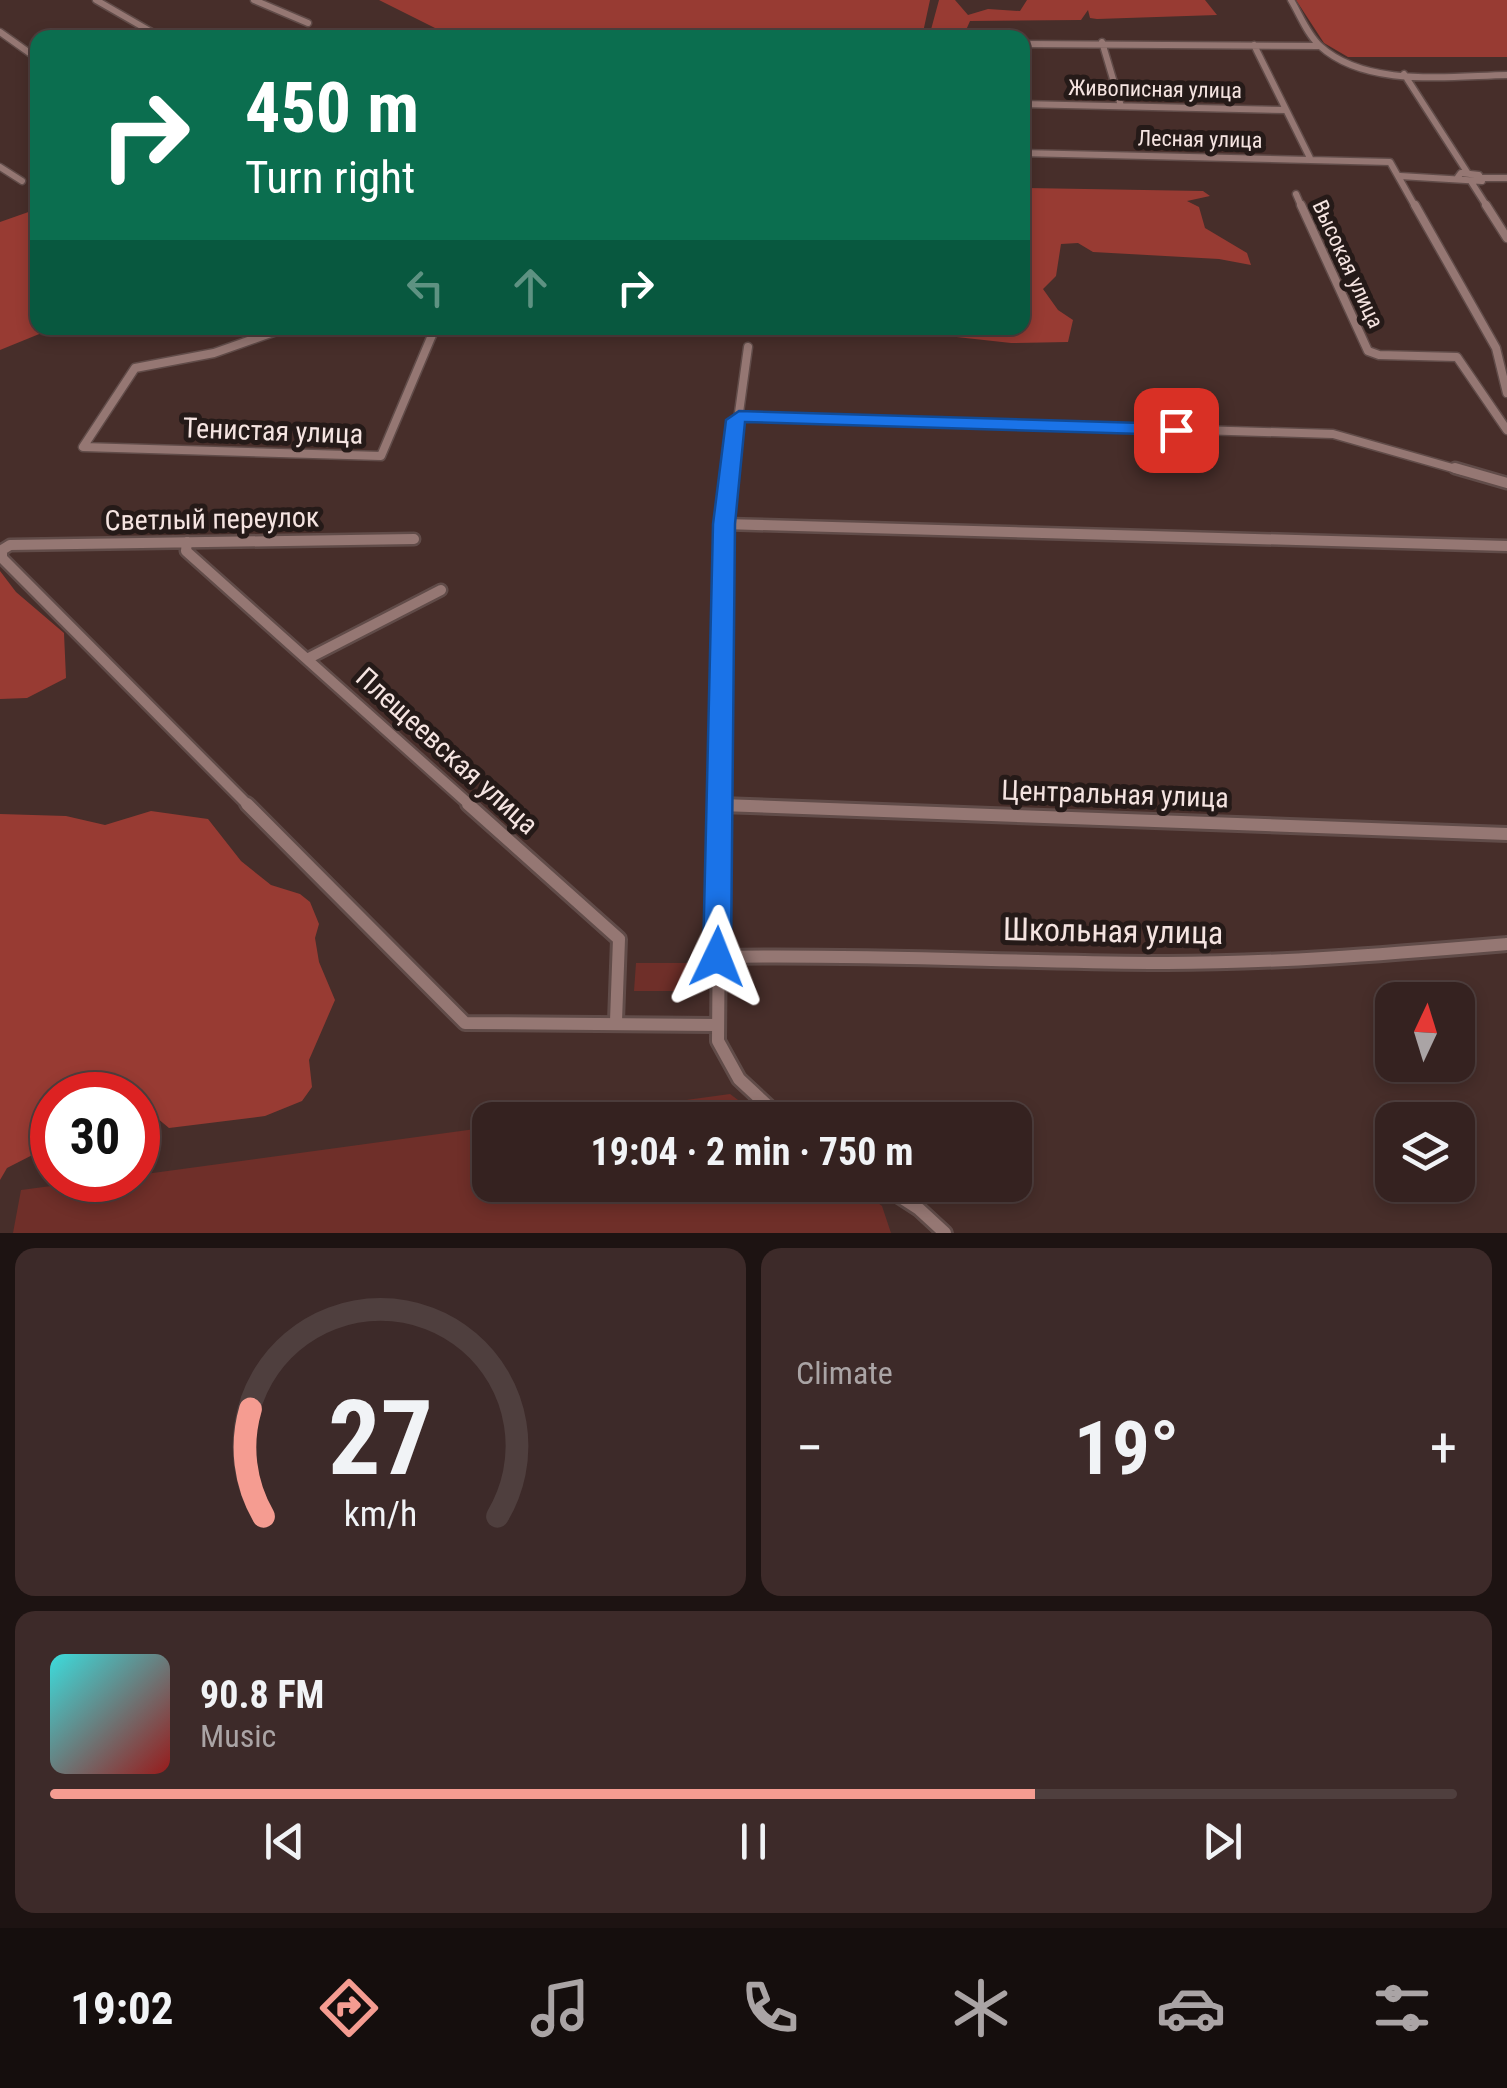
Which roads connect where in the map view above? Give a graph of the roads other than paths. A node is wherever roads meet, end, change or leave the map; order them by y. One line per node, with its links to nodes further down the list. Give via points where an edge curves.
1 (96, 0): 5 (street)
2 (254, 0): 4 (street)
3 (1291, 0): 10 (street)
4 (308, 23)
5 (148, 30)
6 (0, 32): 11 (street)
7 (1102, 42): 8 (street); 9 (street); 15 (street)
8 (1030, 44)
9 (1254, 45): 10 (street); 16 (street)
10 (1320, 46): 12 (street, via 1365,67)
11 (30, 53)
12 (1404, 74): 13 (street); 20 (street)
13 (1507, 75)
14 (1030, 104): 15 (street, Живописная улица)
15 (1121, 106): 16 (street, Живописная улица)
16 (1286, 110): 18 (street)
17 (1030, 152): 18 (street, Лесная улица)
18 (1310, 158): 21 (street, Лесная улица, via 1378,160 1393,164)
19 (0, 166): 25 (street)
20 (1466, 172): 22 (street); 23 (street)
21 (1400, 176): 22 (street); 32 (street)
22 (1458, 177): 26 (street)
23 (1482, 178): 24 (street); 26 (street)
24 (1507, 178)
25 (22, 181)
26 (1472, 183): 28 (street)
27 (1296, 194): 36 (street, Высокая улица, via 1368,351 1457,357)
28 (1507, 238)
29 (267, 335): 30 (street, Тенистая улица, via 134,368 83,447 381,456)
30 (432, 335)
31 (748, 348): 35 (street)
32 (1496, 348): 33 (street); 34 (street)
33 (1507, 348)
34 (1507, 393)
35 (739, 416): 37 (street, via 1333,434); 38 (street)
36 (1507, 430)
37 (1507, 484)
38 (724, 524): 41 (street); 44 (street)
39 (414, 539): 40 (street, Светлый переулок)
40 (186, 542): 43 (street, Плещеевская улица, via 186,550); 48 (street, Светлый переулок, via 10,545 2,558 465,1022)
41 (1507, 546)
42 (441, 590): 43 (street)
43 (307, 659): 48 (street, Плещеевская улица, via 619,939)
44 (722, 805): 45 (street, Центральная улица); 47 (street)
45 (1507, 834)
46 (1507, 944): 47 (street, Школьная улица, via 1325,959 1152,963)
47 (717, 957): 49 (street)
48 (616, 1021): 49 (street)
49 (716, 1025): 50 (street, via 726,1065)
50 (762, 1102)
51 (908, 1202): 52 (street)
52 (945, 1233)

